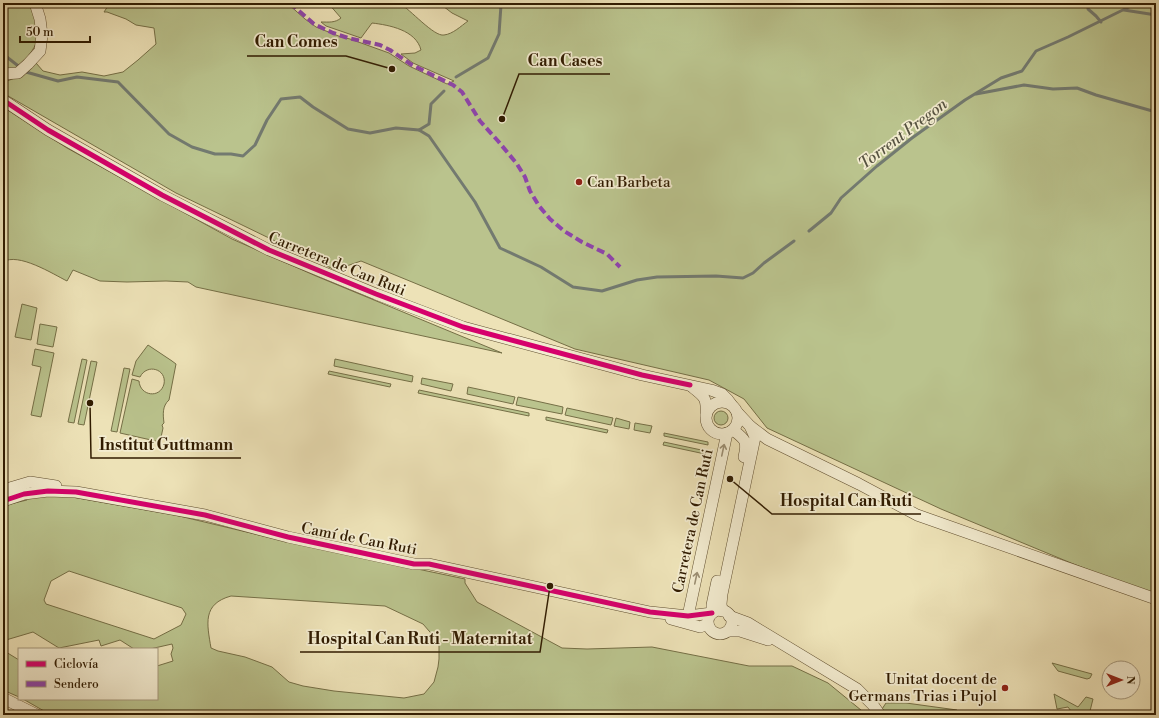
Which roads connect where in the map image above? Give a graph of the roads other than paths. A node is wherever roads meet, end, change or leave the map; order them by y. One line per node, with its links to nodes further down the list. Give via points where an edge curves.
1 (35, 3): 2 (street, via 42,35 40,51 18,73)
2 (3, 74)
3 (3, 100): 4 (street, Carretera de Can Ruti, via 48,130 162,195 269,250 463,327 642,375)
4 (690, 385): 5 (street, Carretera de Can Ruti, via 722,394); 6 (street, via 703,395)
5 (734, 408): 6 (street, via 725,402 719,402 713,404); 7 (street, Carretera de Can Ruti); 8 (street, via 737,421)
6 (706, 415): 8 (street, via 710,429 721,434)
7 (750, 426): 9 (street, Carretera de Can Ruti); 10 (street)
8 (734, 433): 9 (street); 17 (street, via 746,442 746,451 713,601); 18 (street, Carretera de Can Ruti, one-way to 8)
9 (755, 437): 10 (street); 17 (street)
10 (767, 439): 15 (street, via 917,515)
11 (3, 490): 12 (street, Camí de Can Ruti, via 30,482); 13 (street, Camí de Can Ruti, via 9,493 29,490)
12 (76, 492): 13 (street, Camí de Can Ruti); 16 (street, Camí de Can Ruti, via 204,515 288,537 414,564 429,564)
13 (36, 493): 14 (street, Camí de Can Ruti)
14 (3, 501)
15 (1156, 599)
16 (650, 612): 17 (street, Camí de Can Ruti, via 700,627); 18 (street, Camí de Can Ruti)
17 (719, 613): 18 (street, Camí de Can Ruti); 19 (street, via 731,620); 19 (street, via 710,630 722,634); 20 (street, via 748,623)
18 (688, 616)
19 (728, 630): 20 (street, via 740,631)
20 (786, 646): 23 (street, via 857,690)
21 (3, 698): 22 (street)
22 (37, 715)
23 (880, 715)

